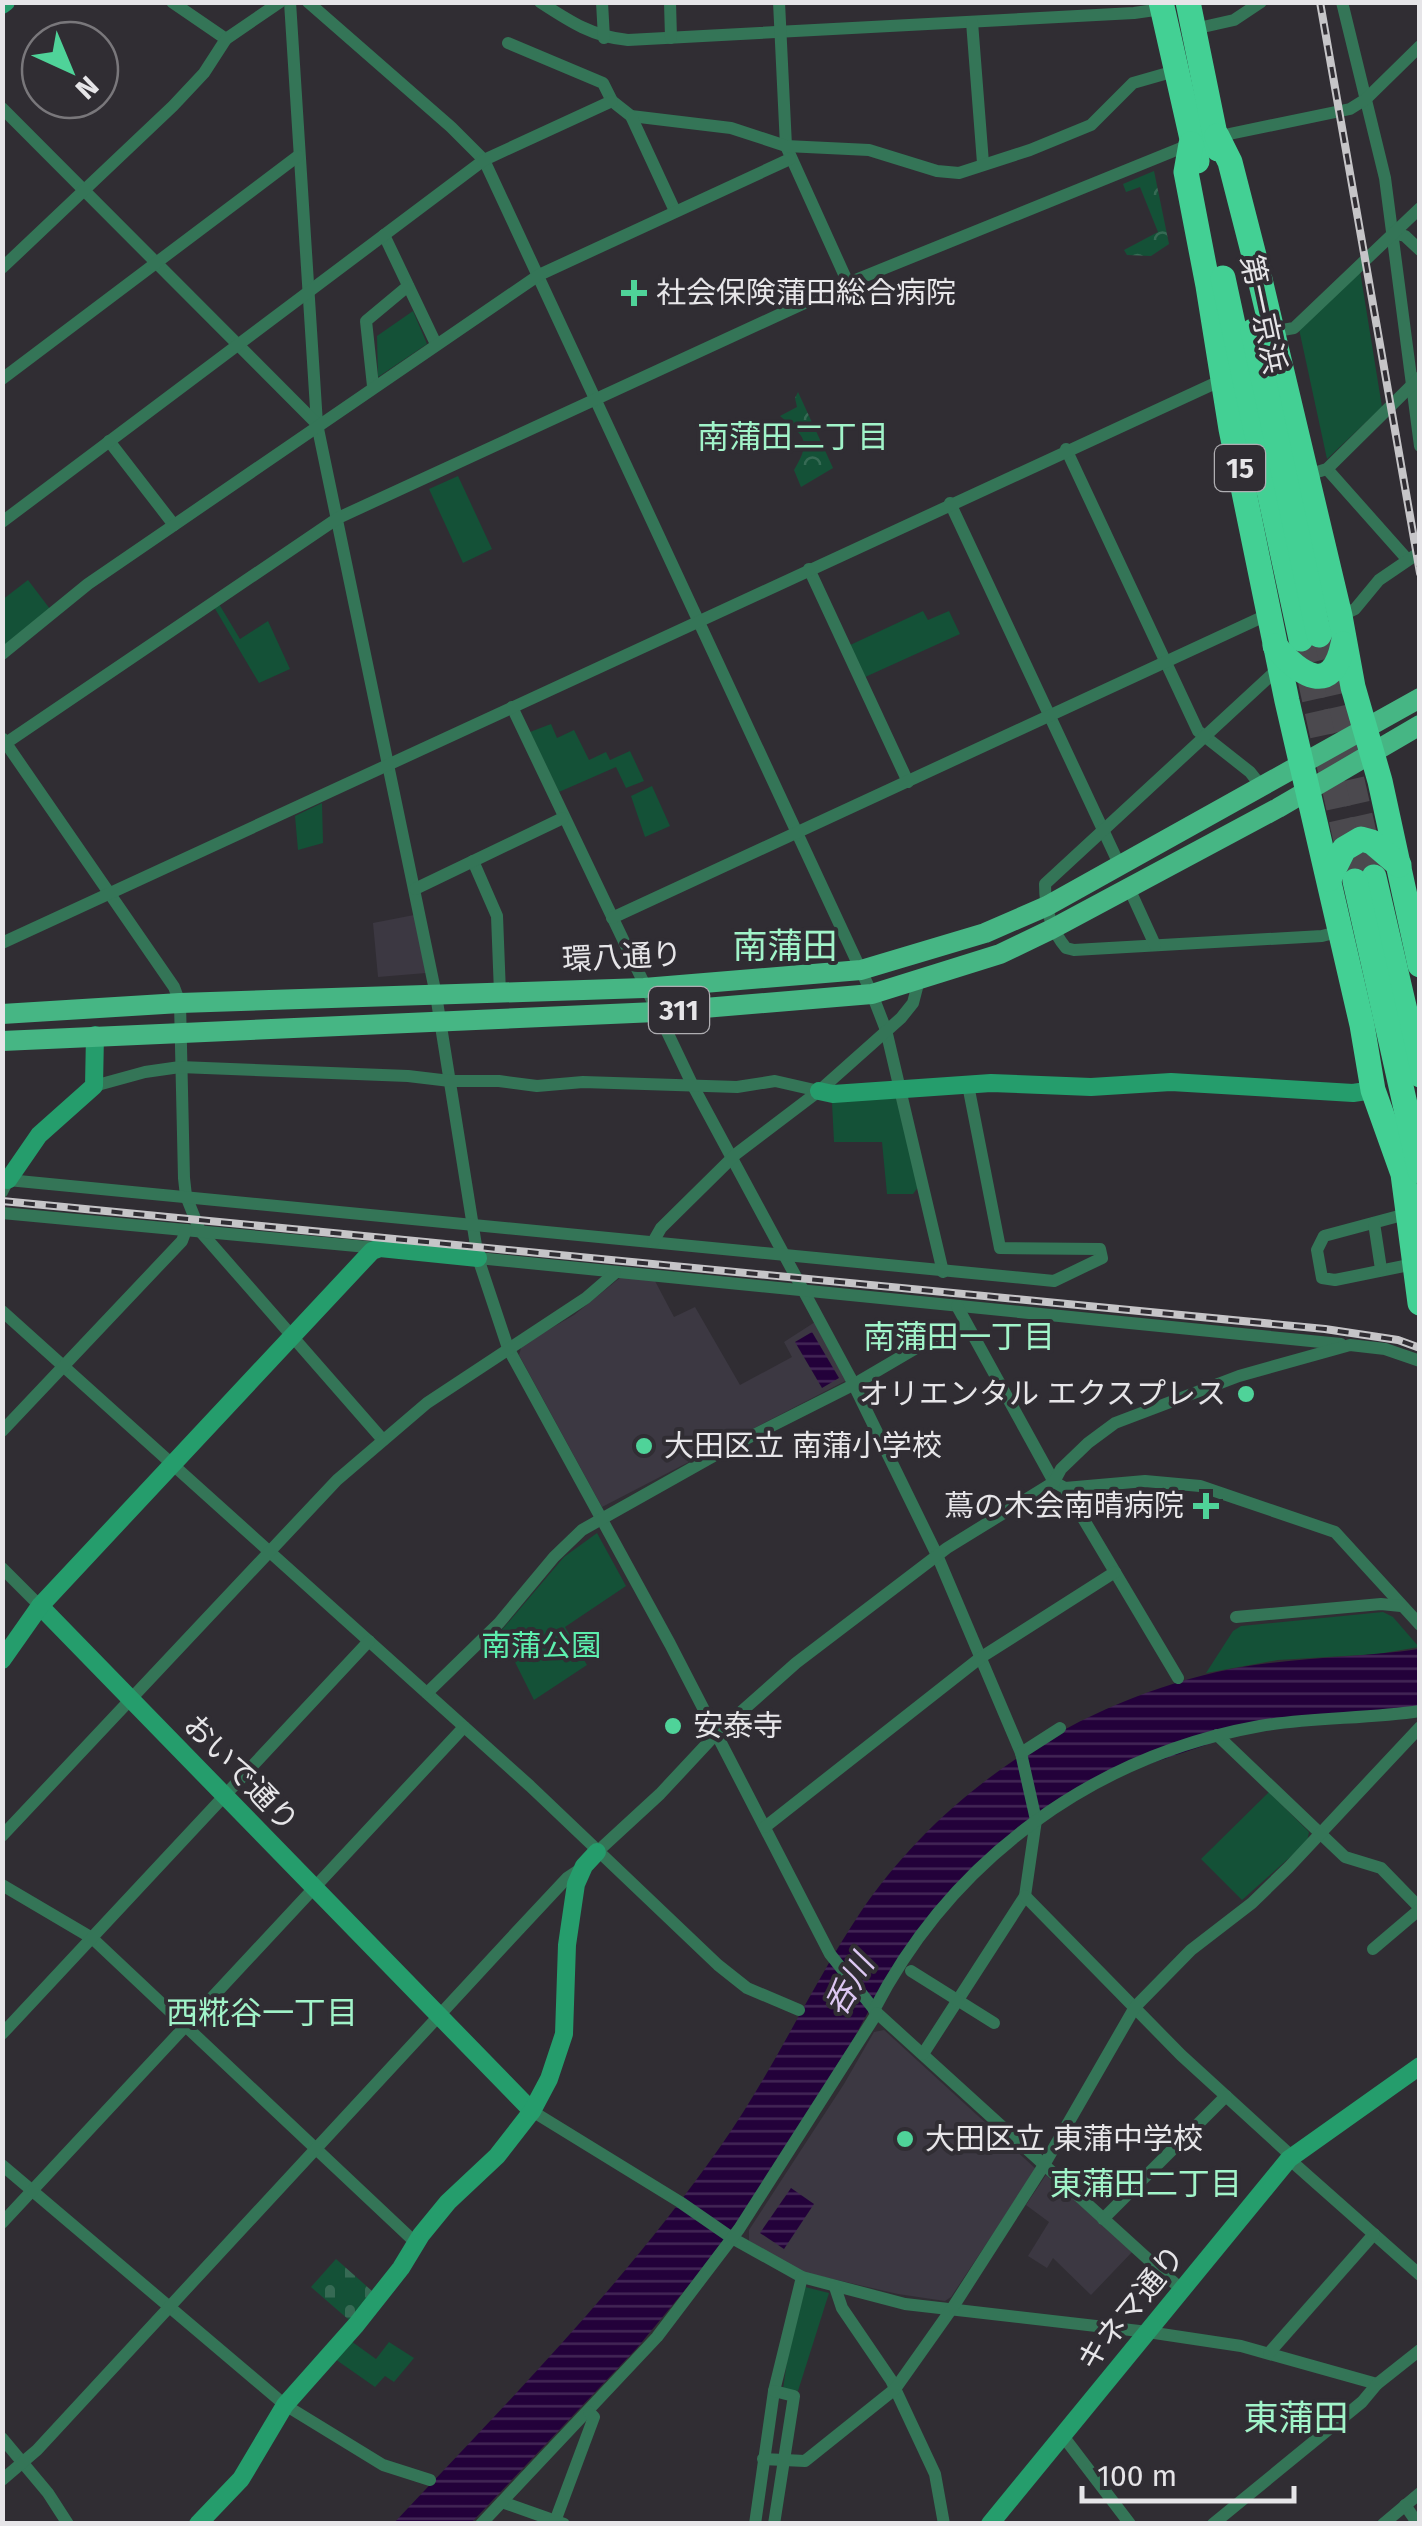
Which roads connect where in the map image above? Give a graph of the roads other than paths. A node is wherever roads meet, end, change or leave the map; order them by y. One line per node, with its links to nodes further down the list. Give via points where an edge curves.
1 (172, 2): 20 (street)
2 (280, 2): 20 (street)
3 (290, 2): 31 (street)
4 (308, 2): 32 (street)
5 (540, 2): 18 (street)
6 (602, 2): 18 (street)
7 (670, 2): 19 (street)
8 (778, 2): 17 (street)
9 (1017, 2): 14 (street)
10 (1188, 2): 16 (highway, 第一京浜 / 15)
11 (1261, 2): 16 (street, via 1234,20)
12 (1342, 2): 24 (street)
13 (1158, 7): 14 (street); 23 (highway, 第一京浜 / 15)
14 (1018, 20): 15 (street)
15 (972, 22): 17 (street); 33 (street)
16 (1194, 28): 28 (highway, 第一京浜 / 15)
17 (780, 32): 19 (street); 30 (street)
18 (604, 38): 19 (street)
19 (671, 38)
20 (226, 39): 34 (street, via 194,84)
21 (508, 42): 25 (street, via 603,84)
22 (1420, 46): 24 (street)
23 (1176, 70): 29 (highway, 第一京浜 / 15); 33 (street, via 1134,83 1091,126)
24 (1366, 99): 28 (street, via 1330,116); 37 (street)
25 (612, 101): 27 (street); 32 (street)
26 (2, 108): 34 (street)
27 (631, 116): 30 (street, via 731,128); 36 (street)
28 (1216, 136): 29 (street); 46 (highway, via 1230,162); 68 (highway, 第一京浜 / 15)
29 (1191, 144): 43 (street); 50 (highway, 15, via 1186,172); 68 (highway, 第一京浜 / 15)
30 (788, 153): 33 (street, via 869,150 959,173); 36 (street); 43 (street)
31 (298, 156): 40 (street); 45 (street)
32 (484, 160): 38 (street); 42 (street)
33 (983, 163)
34 (86, 188): 40 (street); 41 (street)
35 (1420, 208): 37 (street)
36 (675, 211): 42 (street)
37 (1393, 233): 39 (street); 46 (street, via 1294,328); 51 (street)
38 (384, 235): 44 (street); 45 (street)
39 (1420, 250)
40 (158, 262): 47 (street); 49 (street)
41 (2, 268)
42 (539, 274): 48 (street); 53 (street)
43 (848, 282): 53 (street)
44 (408, 286): 48 (street); 52 (street, via 366,322)
45 (308, 292): 47 (street); 54 (street)
46 (1271, 332): 58 (highway)
47 (238, 344): 54 (street); 55 (street)
48 (436, 344): 52 (street)
49 (2, 379)
50 (1222, 380): 57 (street); 65 (highway, 15)
51 (1415, 382): 56 (street); 58 (street)
52 (373, 386): 54 (street)
53 (596, 401): 60 (street); 67 (street)
54 (317, 424): 60 (street); 62 (street)
55 (109, 441): 61 (street); 62 (street)
56 (1420, 446)
57 (1066, 449): 59 (street); 71 (street)
58 (1316, 472): 63 (street); 66 (highway)
59 (950, 503): 64 (street); 74 (street)
60 (338, 518): 77 (street); 80 (street)
61 (2, 522)
62 (174, 525): 69 (street)
63 (1414, 556): 66 (street)
64 (808, 569): 67 (street); 81 (street)
65 (1269, 614): 70 (highway, 15); 71 (street)
66 (1340, 616): 68 (highway)
67 (698, 621): 73 (street); 86 (street)
68 (1321, 639): 70 (highway, via 1334,667 1319,678); 78 (highway)
69 (2, 654)
70 (1278, 656): 76 (street); 79 (highway, 15)
71 (1166, 663): 74 (street); 76 (street)
72 (1420, 698): 78 (main road, 環八通り / 311)
73 (512, 707): 80 (street); 84 (street)
74 (1050, 718): 81 (street); 85 (street)
75 (1420, 725): 78 (main road, 環八通り / 311)
76 (1205, 736): 82 (street); 85 (street)
77 (4, 741): 93 (street)
78 (1368, 741): 79 (main road, 環八通り / 311); 83 (main road, 環八通り / 311); 89 (highway)
79 (1302, 763): 82 (main road, 環八通り / 311); 83 (highway, 15)
80 (390, 764): 92 (street); 93 (street)
81 (908, 782): 86 (street)
82 (1261, 786): 88 (main road, 環八通り / 311)
83 (1309, 790): 90 (highway); 91 (main road, 環八通り / 311)
84 (563, 818): 87 (street); 96 (street)
85 (1102, 832): 88 (street); 95 (street, via 1046,884)
86 (796, 834): 96 (street); 103 (street)
87 (473, 861): 92 (street); 106 (street, via 497,916)
88 (1120, 864): 95 (main road, 環八通り / 311)
89 (1399, 865): 90 (highway, via 1362,839 1344,849); 94 (highway)
90 (1353, 879): 99 (highway); 118 (highway); 127 (highway)
91 (1128, 886): 97 (main road, 環八通り / 311); 101 (street)
92 (415, 889): 108 (street)
93 (110, 894): 100 (street); 109 (street)
94 (1414, 903): 98 (highway)
95 (1047, 906): 97 (street); 103 (main road, 環八通り / 311, via 985,933)
96 (612, 918): 105 (street)
97 (1052, 929): 101 (street, via 1066,948); 104 (main road, 環八通り / 311)
98 (1416, 930): 102 (highway)
99 (1341, 931): 101 (street); 123 (highway)
100 (2, 944)
101 (1155, 946)
102 (1420, 966)
103 (861, 970): 105 (main road, 環八通り / 311); 107 (street)
104 (919, 980): 107 (main road, 環八通り / 311); 114 (street, via 913,1004)
105 (644, 988): 106 (main road, 環八通り / 311); 110 (street)
106 (500, 993): 108 (main road, 環八通り / 311)
107 (872, 994): 110 (main road, 環八通り / 311); 114 (street)
108 (436, 995): 109 (main road, 環八通り / 311); 112 (street)
109 (180, 1004): 111 (main road, 環八通り / 311); 113 (street)
110 (656, 1012): 112 (main road, 環八通り / 311); 120 (street)
111 (2, 1014)
112 (440, 1019): 113 (main road, 環八通り / 311); 119 (street)
113 (178, 1030): 115 (main road, 環八通り / 311); 117 (street)
114 (886, 1030): 124 (street); 125 (street)
115 (95, 1035): 116 (main road, 環八通り / 311); 122 (street)
116 (2, 1041)
117 (180, 1066): 119 (street); 122 (street); 129 (street)
118 (1420, 1075)
119 (450, 1081): 120 (street); 133 (street)
120 (692, 1084): 124 (street, via 776,1081); 126 (street)
121 (968, 1085): 123 (street, via 1171,1082); 125 (street); 142 (street, via 1000,1248 1100,1249 1102,1258 1054,1282)
122 (94, 1086): 128 (street, via 39,1135)
123 (1374, 1090): 131 (highway)
124 (819, 1091): 125 (street); 126 (street)
125 (900, 1091): 142 (street)
126 (731, 1160): 135 (street); 137 (street)
127 (1420, 1170)
128 (5, 1186): 129 (street)
129 (186, 1196): 133 (street); 134 (street)
130 (2, 1213): 134 (street)
131 (1410, 1213): 132 (street); 139 (highway)
132 (1374, 1223): 140 (street); 140 (street, via 1324,1236 1317,1250 1322,1278)
133 (475, 1226): 135 (street); 138 (street)
134 (193, 1230): 136 (street); 148 (street); 152 (street)
135 (652, 1242): 137 (street)
136 (380, 1248): 138 (street); 148 (street)
137 (781, 1253): 142 (street); 143 (street)
138 (478, 1258): 141 (street); 150 (street)
139 (1414, 1264): 140 (street); 144 (highway)
140 (1382, 1270)
141 (616, 1272): 143 (street); 150 (street)
142 (943, 1272)
143 (800, 1289): 145 (street); 153 (street)
144 (1420, 1303)
145 (956, 1306): 147 (street); 149 (street)
146 (2, 1311): 152 (street)
147 (964, 1324): 153 (street); 157 (street)
148 (292, 1338): 155 (street); 156 (street)
149 (1350, 1345): 151 (street); 157 (street, via 1239,1376 1115,1422 1061,1469)
150 (508, 1348): 155 (street); 158 (street)
151 (1420, 1361)
152 (64, 1365): 154 (street); 156 (street)
153 (853, 1385): 158 (street); 160 (street)
154 (2, 1431)
155 (383, 1440): 159 (street)
156 (172, 1464): 159 (street); 163 (street)
157 (1059, 1485): 160 (street); 162 (street); 164 (street, via 1200,1486 1335,1532)
158 (600, 1520): 171 (street, via 554,1557 499,1623); 177 (street)
159 (268, 1550): 167 (street); 172 (street)
160 (937, 1556): 168 (street); 177 (street, via 826,1638)
161 (2, 1568): 163 (street, おいで通り)
162 (1115, 1572): 168 (street); 170 (street)
163 (40, 1606): 169 (street); 172 (street, おいで通り)
164 (1402, 1606): 165 (street); 166 (street)
165 (1236, 1617)
166 (1420, 1626)
167 (370, 1641): 171 (street); 180 (street)
168 (980, 1658): 179 (street); 182 (street)
169 (2, 1660)
170 (1178, 1678)
171 (426, 1693): 174 (street)
172 (131, 1698): 180 (street, おいで通り); 184 (street)
173 (1420, 1711): 178 (street)
174 (464, 1727): 185 (street, via 580,1832); 187 (street)
175 (1420, 1727): 183 (street)
176 (1060, 1728): 179 (street)
177 (716, 1734): 182 (street); 185 (street)
178 (1217, 1735): 181 (street, via 1119,1770); 183 (street)
179 (1021, 1754): 181 (street)
180 (224, 1796): 187 (street, おいで通り); 190 (street)
181 (1035, 1818): 188 (street); 196 (street, via 944,1904)
182 (766, 1827): 196 (street, via 832,1956)
183 (1321, 1835): 189 (street, via 1344,1857 1381,1868); 194 (street)
184 (2, 1836)
185 (590, 1859): 195 (street, via 747,1988); 197 (street); 204 (street, via 576,1884 564,2034)
186 (2, 1885): 190 (street)
187 (314, 1888): 197 (street, おいで通り); 199 (street)
188 (1026, 1896): 193 (street); 194 (street)
189 (1420, 1909): 191 (street)
190 (92, 1938): 199 (street); 200 (street)
191 (1373, 1949)
192 (910, 1972): 193 (street)
193 (958, 2000): 198 (street); 201 (street)
194 (1135, 2006): 203 (street); 208 (street)
195 (799, 2010)
196 (874, 2010): 201 (street); 212 (street)
197 (439, 2016): 204 (street, おいで通り); 205 (street)
198 (994, 2023)
199 (185, 2027): 205 (street); 209 (street)
200 (2, 2034)
201 (923, 2054): 208 (street)
202 (1420, 2066): 206 (street, キネマ通り)
203 (1226, 2096): 206 (street); 210 (street)
204 (532, 2111): 212 (street); 214 (street)
205 (315, 2150): 214 (street); 219 (street)
206 (1288, 2158): 213 (street); 218 (street, キネマ通り)
207 (2, 2165): 209 (street)
208 (1044, 2165): 210 (street); 220 (street)
209 (32, 2190): 211 (street); 219 (street)
210 (1103, 2219): 218 (street)
211 (2, 2224)
212 (733, 2234): 216 (street); 228 (street, via 658,2337)
213 (1374, 2234): 215 (street); 223 (street)
214 (416, 2243): 227 (street)
215 (1420, 2274)
216 (802, 2277): 217 (street); 226 (street)
217 (836, 2286): 220 (street, via 905,2304); 225 (street, via 842,2308)
218 (1182, 2290): 221 (street, キネマ通り)
219 (168, 2306): 227 (street); 233 (street)
220 (953, 2307): 221 (street); 225 (street)
221 (1148, 2332): 223 (street); 229 (street, キネマ通り)
222 (1420, 2350): 224 (street)
223 (1269, 2354): 224 (street)
224 (1377, 2384): 248 (street)
225 (896, 2389): 232 (street, via 804,2462); 245 (street, via 936,2474)
226 (774, 2391): 231 (street); 232 (street, via 794,2396)
227 (285, 2405): 235 (street, via 383,2465); 239 (street)
228 (589, 2412): 237 (street); 240 (street, via 594,2417)
229 (1062, 2436): 246 (street, キネマ通り); 247 (street)
230 (2, 2438): 233 (street)
231 (763, 2458): 232 (street); 243 (street)
232 (781, 2462): 244 (street)
233 (23, 2463): 234 (street); 241 (street)
234 (2, 2480)
235 (430, 2480)
236 (1420, 2493): 238 (street)
237 (502, 2502): 240 (street); 242 (street)
238 (1405, 2506): 249 (street); 250 (street)
239 (211, 2520)
240 (558, 2522)
241 (68, 2524)
242 (481, 2524)
243 (754, 2524)
244 (774, 2524)
245 (944, 2524)
246 (990, 2524)
247 (1130, 2524)
248 (1213, 2524)
249 (1383, 2524)
250 (1418, 2524)

